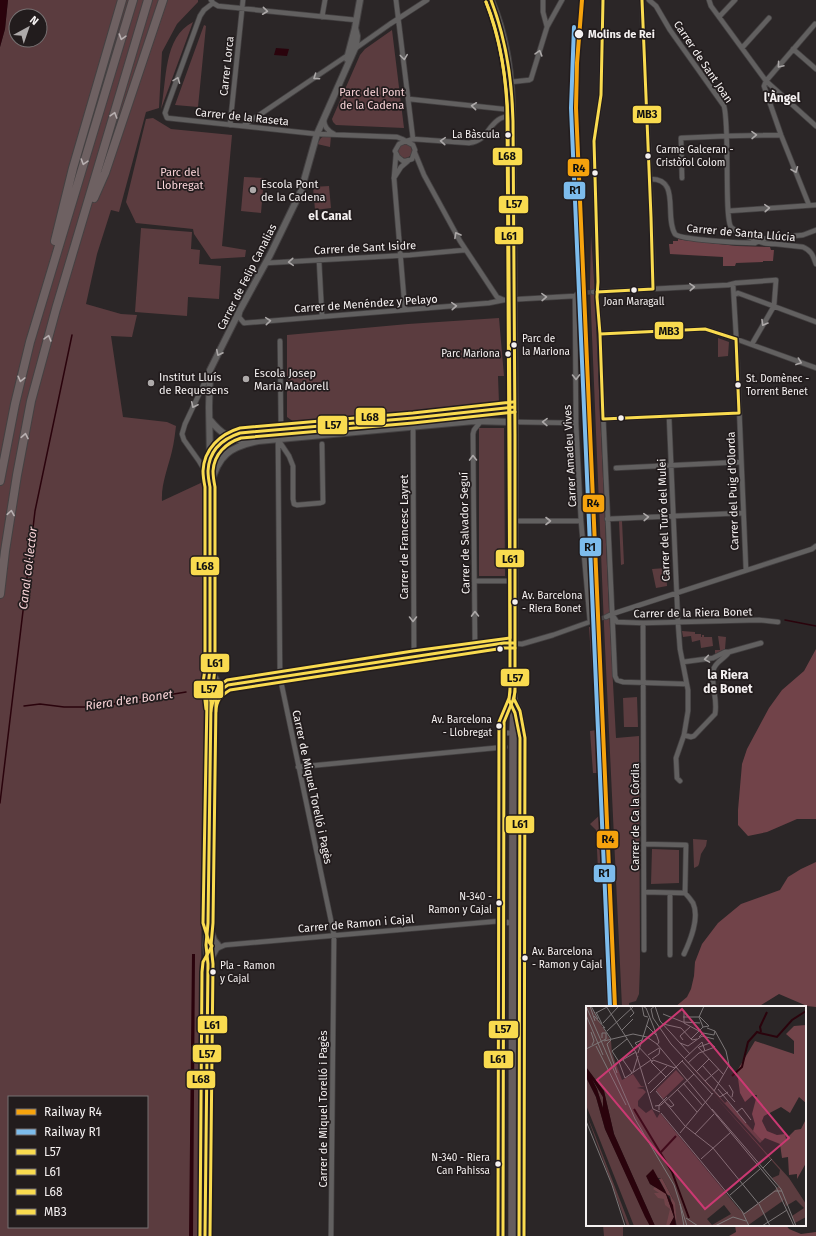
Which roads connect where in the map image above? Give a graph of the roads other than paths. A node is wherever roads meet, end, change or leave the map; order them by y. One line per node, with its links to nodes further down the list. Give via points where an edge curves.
1 (122, 0): 69 (highway, via 73,168 54,246)
2 (133, 0): 69 (highway, one-way to 69)
3 (148, 0): 61 (highway, one-way to 3)
4 (163, 0): 35 (highway)
5 (169, 0): 35 (highway)
6 (243, 0): 20 (street, Carrer Lorca)
7 (325, 0): 21 (street)
8 (360, 0): 25 (main road)
9 (396, 0): 24 (street)
10 (427, 0): 24 (street)
11 (491, 0): 38 (main road, via 504,35)
12 (543, 0): 27 (street)
13 (604, 0): 72 (street, via 601,95 594,148 598,282)
14 (642, 0): 57 (street)
15 (649, 0): 48 (street, Carrer de Sant Joan, via 656,6 724,106)
16 (709, 0): 22 (street)
17 (735, 0): 22 (street)
18 (212, 2): 20 (street, via 218,6); 42 (street, Carrer de la Raseta, one-way to 18, via 171,119 166,117 165,113 200,16)
19 (561, 2): 27 (street)
20 (242, 9): 21 (street, one-way to 21); 42 (street, Carrer Lorca)
21 (322, 17): 25 (street)
22 (719, 17): 31 (street)
23 (769, 18): 31 (street)
24 (399, 19): 30 (street); 39 (street, one-way to 39)
25 (356, 20): 28 (main road)
26 (815, 24): 32 (street)
27 (547, 27): 38 (street, one-way to 27, via 531,79)
28 (355, 28): 29 (main road, Carrer de Felip Canalias); 30 (main road)
29 (352, 35): 30 (main road); 33 (main road, Carrer de Felip Canalias)
30 (356, 47): 36 (main road, Carrer de Felip Canalias)
31 (742, 48): 37 (street)
32 (793, 49): 34 (street); 37 (street, one-way to 37)
33 (348, 55): 36 (main road, Carrer de Felip Canalias); 43 (street, one-way to 43)
34 (816, 69)
35 (139, 74): 61 (highway, via 106,173)
36 (342, 75): 41 (main road, Carrer de Felip Canalias)
37 (766, 81): 44 (street); 47 (street, via 764,86)
38 (511, 82): 40 (main road)
39 (409, 99): 40 (street, one-way to 39); 50 (street)
40 (513, 112): 50 (street, one-way to 50, via 499,119 484,137 475,142); 76 (main road)
41 (324, 118): 45 (main road, Carrer de Felip Canalias); 46 (street, via 324,125)
42 (230, 125): 43 (street, Carrer de la Raseta)
43 (243, 126): 45 (street, Carrer de la Raseta)
44 (816, 126)
45 (317, 134): 46 (street, Carrer de la Raseta, via 322,131); 67 (main road, Carrer de Felip Canalias, via 301,191)
46 (335, 134): 49 (street, Carrer de la Raseta)
47 (781, 135): 48 (street, one-way to 47); 58 (street, one-way to 58)
48 (727, 136): 56 (street, via 681,138); 60 (street, Carrer de Sant Joan)
49 (389, 138): 51 (street, Carrer de la Raseta, via 397,137); 52 (street, via 395,143)
50 (413, 139): 51 (street)
51 (407, 141): 52 (street, via 399,144); 53 (street, via 413,145)
52 (396, 153): 54 (street, via 403,161); 55 (street)
53 (415, 154): 54 (street); 64 (street, one-way to 53)
54 (409, 160): 55 (street)
55 (394, 178): 65 (street)
56 (682, 178)
57 (650, 179): 63 (street, Carrer de Santa Llúcia, via 657,179 668,187 672,222 678,236 755,243); 71 (street)
58 (809, 205): 59 (street); 60 (street, one-way to 58)
59 (816, 205)
60 (728, 211): 63 (street, Carrer de Sant Joan, via 732,229)
61 (83, 220): 120 (highway, one-way to 61, via 17,475 31,401)
62 (816, 230): 63 (street, via 803,235)
63 (760, 241): 68 (street, Carrer de Santa Llúcia, via 808,249 813,254)
64 (465, 250): 65 (street, Carrer de Sant Isidre); 77 (street, via 495,295)
65 (400, 255): 66 (street, Carrer de Sant Isidre); 80 (street)
66 (318, 260): 67 (street, Carrer de Sant Isidre, one-way to 67); 81 (street)
67 (266, 263): 79 (main road, Carrer de Felip Canalias)
68 (816, 264)
69 (50, 274): 109 (highway, one-way to 109, via 15,404)
70 (733, 284): 71 (street, one-way to 70); 74 (street, Carrer del Puig d'Olorda); 78 (street, via 776,280)
71 (653, 289): 72 (street)
72 (595, 292): 83 (street)
73 (580, 293): 75 (street)
74 (734, 294): 78 (street, via 738,293); 84 (street, Carrer del Puig d'Olorda)
75 (575, 296): 76 (street, Carrer de Menéndez y Pelayo, one-way to 75); 97 (street, Carrer Amadeu Vives, one-way to 97)
76 (513, 299): 77 (street, Carrer de Menéndez y Pelayo); 89 (main road)
77 (504, 300): 80 (street, Carrer de Menéndez y Pelayo, one-way to 77)
78 (774, 306): 82 (street); 86 (street, one-way to 86)
79 (240, 310): 81 (street, Carrer de Menéndez y Pelayo, one-way to 81, via 239,317 244,323); 88 (main road, Carrer de Felip Canalias, one-way to 88)
80 (405, 310): 81 (street, Carrer de Menéndez y Pelayo)
81 (322, 316)
82 (816, 322)
83 (600, 334): 84 (street, via 705,329); 93 (street)
84 (736, 339): 86 (street); 90 (street, Carrer del Puig d'Olorda)
85 (280, 341): 99 (street, Carrer de Miquel Torelló i Pagès)
86 (752, 344): 87 (street, one-way to 87)
87 (816, 368)
88 (210, 370): 94 (main road); 108 (street, Carrer de Felip Canalias, one-way to 108, via 182,434)
89 (514, 407): 92 (main road); 96 (main road)
90 (739, 413): 91 (street); 105 (street, Carrer del Puig d'Olorda)
91 (669, 416): 93 (street); 106 (street, Carrer del Turó del Mulei)
92 (413, 418): 98 (street, Carrer de Francesc Layret); 99 (main road)
93 (603, 419): 113 (street)
94 (210, 420): 100 (main road, via 219,431); 104 (main road)
95 (481, 421): 96 (main road); 98 (main road); 118 (street, Carrer de Salvador Seguí, one-way to 95, via 473,434)
96 (515, 422): 97 (street, one-way to 96); 115 (main road)
97 (576, 423): 114 (street, Carrer Amadeu Vives)
98 (413, 426): 101 (main road); 131 (street, Carrer de Francesc Layret, one-way to 131)
99 (281, 429): 100 (main road, via 240,433); 101 (street, Carrer de Miquel Torelló i Pagès)
100 (229, 437): 102 (main road); 104 (main road, via 218,446)
101 (278, 440): 102 (main road); 103 (street, via 293,466 293,499 297,505 323,503); 134 (street, Carrer de Miquel Torelló i Pagès)
102 (249, 443): 110 (main road, via 230,450 221,460)
103 (322, 444)
104 (210, 459): 108 (main road)
105 (741, 462): 106 (street); 111 (street, Carrer del Puig d'Olorda)
106 (671, 466): 107 (street); 112 (street, Carrer del Turó del Mulei)
107 (616, 468)
108 (209, 480): 110 (main road)
109 (0, 481)
110 (210, 487): 133 (main road)
111 (743, 513): 112 (street); 117 (street, Carrer del Puig d'Olorda)
112 (673, 516): 113 (street, one-way to 112); 121 (street, Carrer del Turó del Mulei)
113 (608, 519): 122 (street)
114 (582, 520): 115 (street, one-way to 114); 128 (street, Carrer Amadeu Vives, via 592,621 527,643)
115 (515, 521): 119 (main road)
116 (816, 546): 117 (street, Carrer de la Riera Bonet)
117 (746, 570): 121 (street, Carrer de la Riera Bonet)
118 (475, 581): 119 (street); 129 (street, Carrer de Salvador Seguí, one-way to 118)
119 (515, 581): 128 (main road)
120 (0, 594)
121 (676, 594): 122 (street, Carrer de la Riera Bonet); 126 (street, Carrer del Turó del Mulei)
122 (612, 614): 123 (street, Carrer de la Riera Bonet); 125 (street, Carrer de la Riera Bonet, via 617,622); 136 (street, via 615,676 623,682)
123 (606, 617)
124 (778, 622): 126 (street, Carrer de la Riera Bonet, via 758,620)
125 (643, 623): 126 (street, Carrer de la Riera Bonet); 136 (street, Carrer de Ca la Còrdia)
126 (678, 623): 132 (street, Carrer del Turó del Mulei)
127 (760, 643): 130 (street)
128 (515, 644): 129 (street); 141 (main road)
129 (475, 647): 131 (street)
130 (729, 652): 132 (street, one-way to 132, via 713,658); 145 (street, via 713,670 715,714 694,736)
131 (414, 656): 134 (street)
132 (683, 662): 137 (street, Carrer del Turó del Mulei)
133 (210, 669): 135 (main road); 139 (main road)
134 (280, 677): 138 (street); 148 (street, Carrer de Miquel Torelló i Pagès)
135 (217, 682): 138 (street); 139 (main road, via 213,681); 140 (main road, via 220,687)
136 (643, 683): 137 (street); 150 (street, Carrer de Ca la Còrdia)
137 (686, 684): 145 (street, Carrer del Turó del Mulei, via 688,711)
138 (228, 685): 140 (street)
139 (208, 688): 140 (main road, via 212,693); 142 (main road)
140 (217, 692): 142 (main road)
141 (514, 699): 143 (street, via 505,718); 144 (main road); 146 (street, via 520,711)
142 (211, 702): 155 (main road)
143 (504, 733): 144 (street); 147 (street)
144 (513, 733): 146 (street, via 521,734); 156 (main road)
145 (684, 735): 149 (street, Carrer del Turó del Mulei, via 676,758 677,778)
146 (525, 746): 170 (street)
147 (504, 747): 148 (street); 154 (street)
148 (298, 767): 157 (street, Carrer de Miquel Torelló i Pagès)
149 (680, 781)
150 (644, 844): 151 (street, Carrer de Ca la Còrdia); 153 (street, via 686,845)
151 (644, 892): 152 (street); 162 (street, Carrer de Ca la Còrdia)
152 (670, 893): 153 (street); 164 (street)
153 (685, 893): 163 (street, via 693,903 695,912 693,931)
154 (504, 920): 156 (street, Carrer de Ramon i Cajal); 157 (street, Carrer de Ramon i Cajal); 168 (street)
155 (208, 924): 158 (main road); 159 (main road)
156 (513, 924): 169 (main road)
157 (334, 935): 160 (street, Carrer de Ramon i Cajal); 167 (street, Carrer de Miquel Torelló i Pagès)
158 (215, 941): 159 (main road, via 210,940); 160 (street, Carrer de Ramon i Cajal); 161 (main road, via 218,946)
159 (206, 945): 161 (main road, via 209,951); 165 (main road)
160 (225, 945): 161 (street, Carrer de Ramon i Cajal)
161 (215, 950): 165 (main road)
162 (644, 950)
163 (684, 954)
164 (670, 955)
165 (208, 964): 166 (main road)
166 (205, 1236)
167 (331, 1236)
168 (504, 1236)
169 (512, 1236)
170 (524, 1236)

